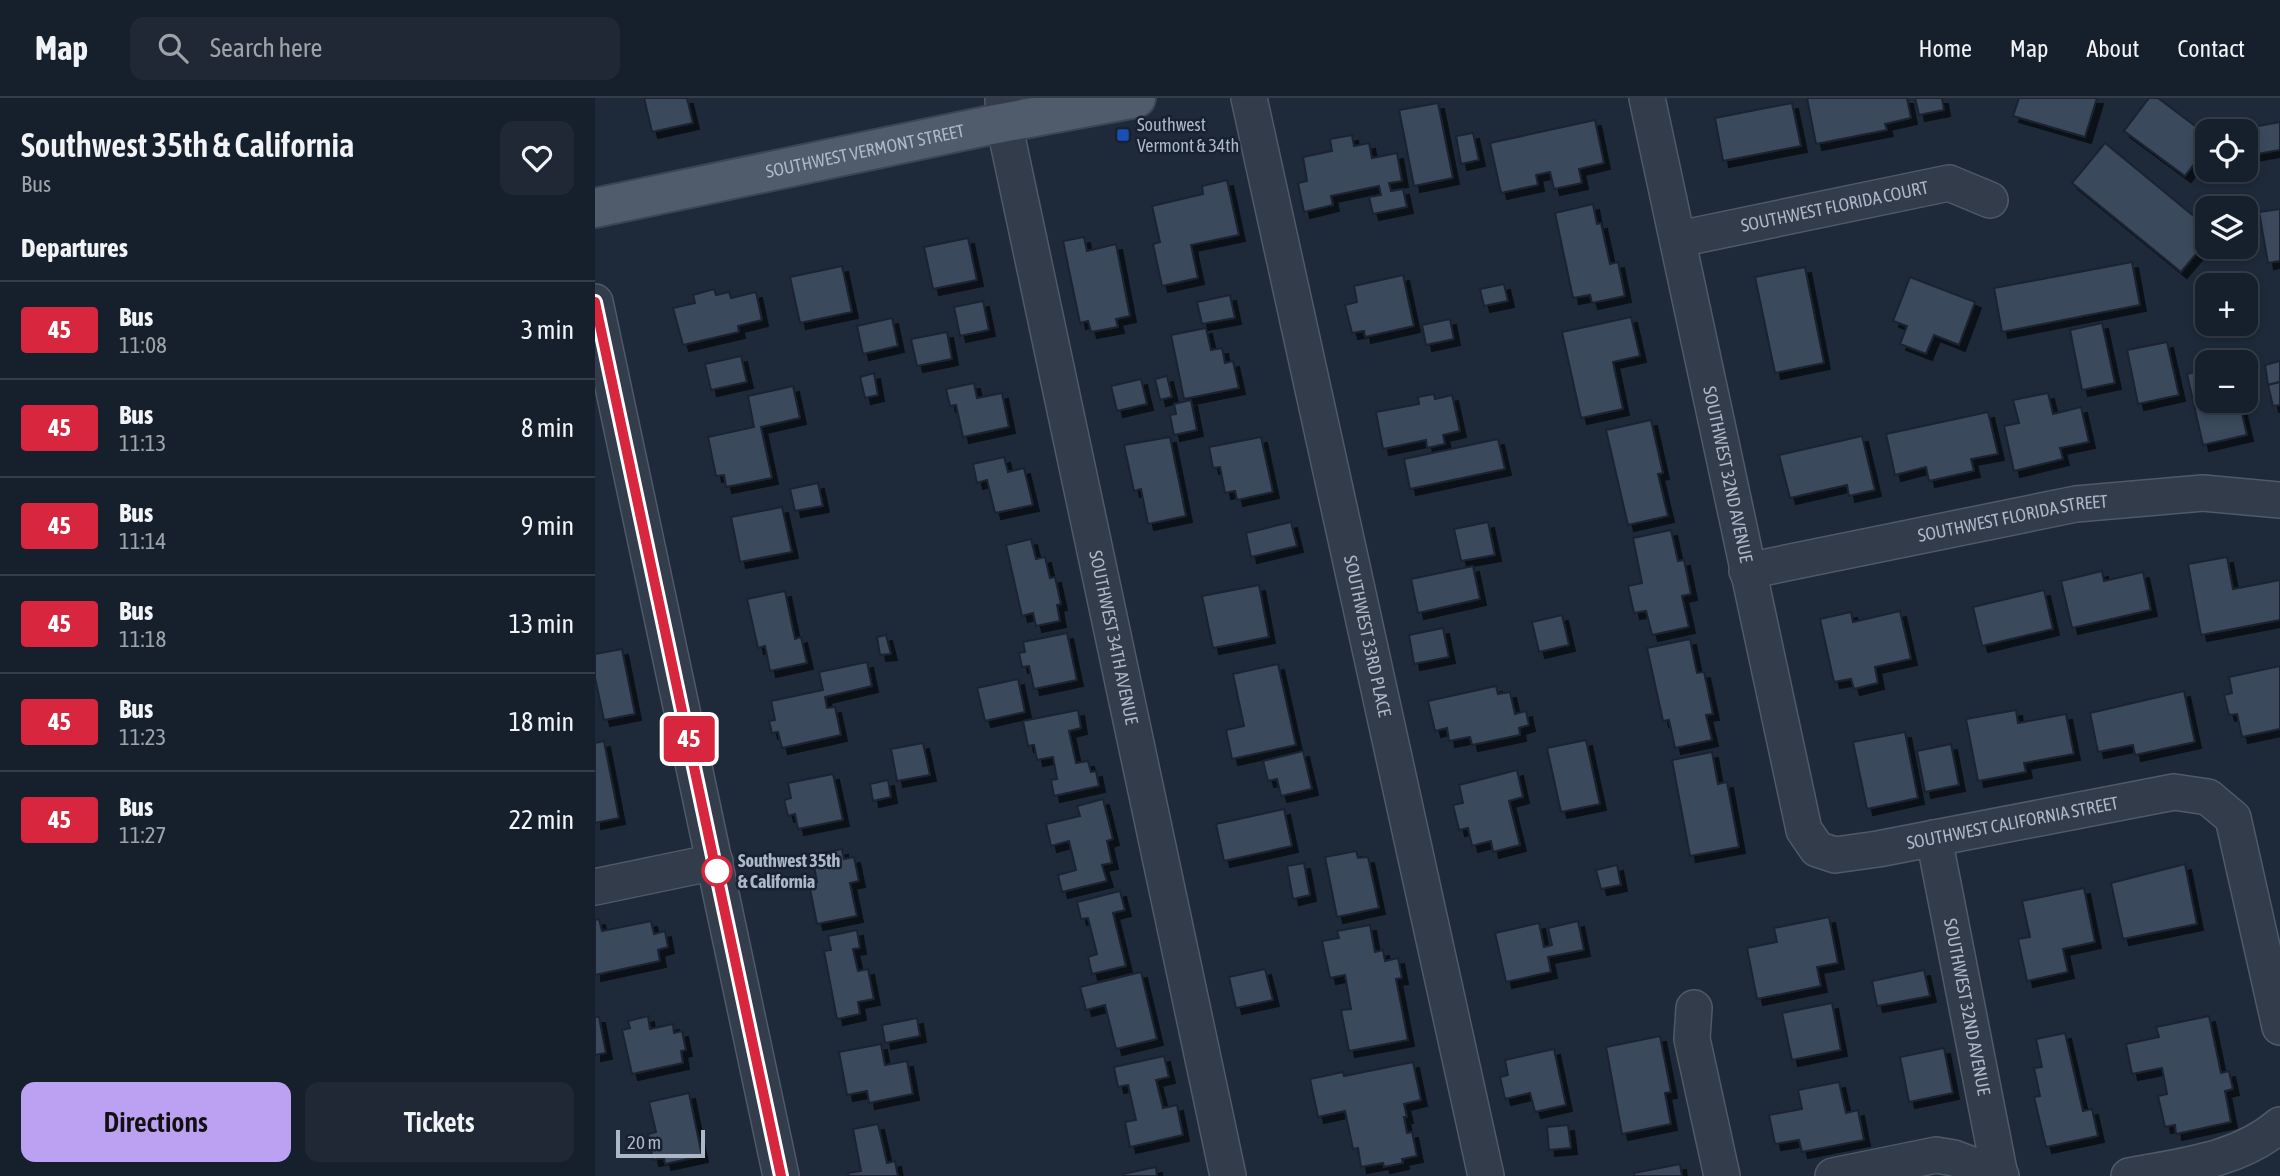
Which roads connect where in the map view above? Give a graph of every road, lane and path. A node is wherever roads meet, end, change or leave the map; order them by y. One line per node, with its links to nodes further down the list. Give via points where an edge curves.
1 (1136, 98): 4 (main road, SOUTHWEST VERMONT STREET)
2 (1249, 98): 20 (street, SOUTHWEST 33RD PLACE)
3 (1647, 98): 7 (street, SOUTHWEST 32ND AVENUE)
4 (1004, 111): 6 (main road, SOUTHWEST VERMONT STREET); 19 (street, SOUTHWEST 34TH AVENUE)
5 (1990, 200): 7 (street, SOUTHWEST FLORIDA COURT, via 1949,183)
6 (595, 208)
7 (1679, 239): 10 (street, SOUTHWEST 32ND AVENUE)
8 (595, 302): 13 (street)
9 (2280, 500): 10 (street, SOUTHWEST FLORIDA STREET, via 2203,493 2076,503)
10 (1747, 571): 12 (street, SOUTHWEST 32ND AVENUE, via 1804,830)
11 (1934, 838): 12 (street, SOUTHWEST CALIFORNIA STREET, via 1835,855); 16 (street, SOUTHWEST CALIFORNIA STREET, via 2174,792 2208,797 2233,818); 23 (street, SOUTHWEST 32ND AVENUE)
12 (1817, 849)
13 (715, 862): 14 (street); 18 (street)
14 (595, 887)
15 (1694, 1008): 21 (street, via 1692,1039)
16 (2280, 1027)
17 (2280, 1125): 24 (street, via 2238,1151)
18 (781, 1176)
19 (1228, 1176)
20 (1486, 1176)
21 (1722, 1176)
22 (1833, 1176): 23 (street, via 1936,1155)
23 (2000, 1176)
24 (2129, 1176)

